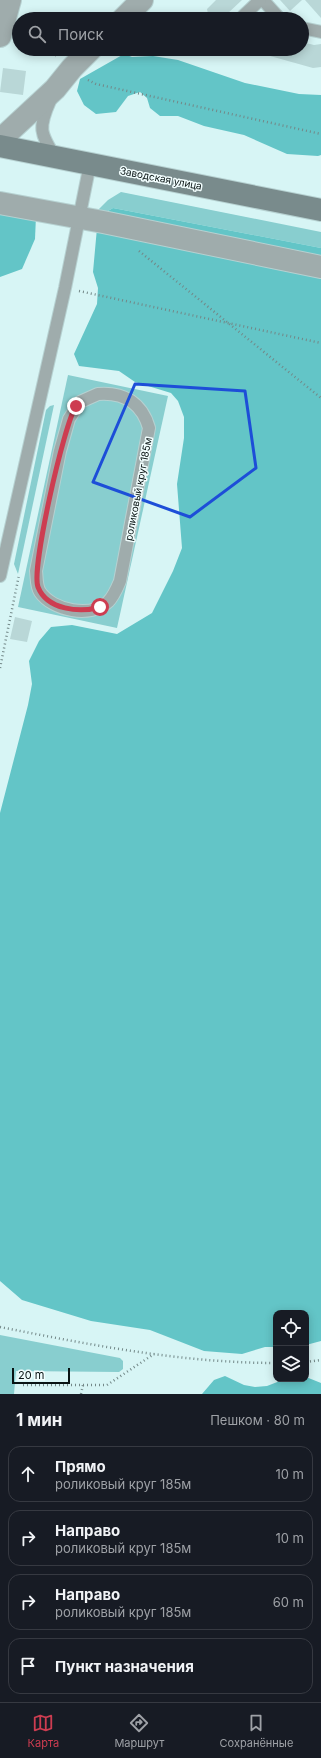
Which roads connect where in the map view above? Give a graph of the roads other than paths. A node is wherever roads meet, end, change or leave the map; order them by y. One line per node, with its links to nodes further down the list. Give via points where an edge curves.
1 (10, 0): 9 (street)
2 (142, 0): 4 (street)
3 (262, 0): 5 (lane); 6 (lane)
4 (130, 12)
5 (247, 12)
6 (273, 12)
7 (309, 30): 8 (lane)
8 (321, 32)
9 (0, 36)
10 (84, 56): 11 (street)
11 (55, 89): 12 (street); 14 (lane, via 43,115 42,131)
12 (0, 140)
13 (0, 146): 14 (main road, Заводская улица)
14 (55, 157): 15 (main road, Заводская улица)
15 (90, 164): 17 (main road, Заводская улица); 18 (lane)
16 (0, 203): 18 (street)
17 (321, 210)
18 (80, 218): 19 (street); 21 (lane)
19 (321, 267)
20 (90, 397): 20 (lane, роликовый круг 185м, via 76,406 69,419 60,451 36,571 38,588 44,597 58,605 80,611 95,609 107,603 118,586 149,428 140,409 127,398 113,394)
21 (0, 576)

